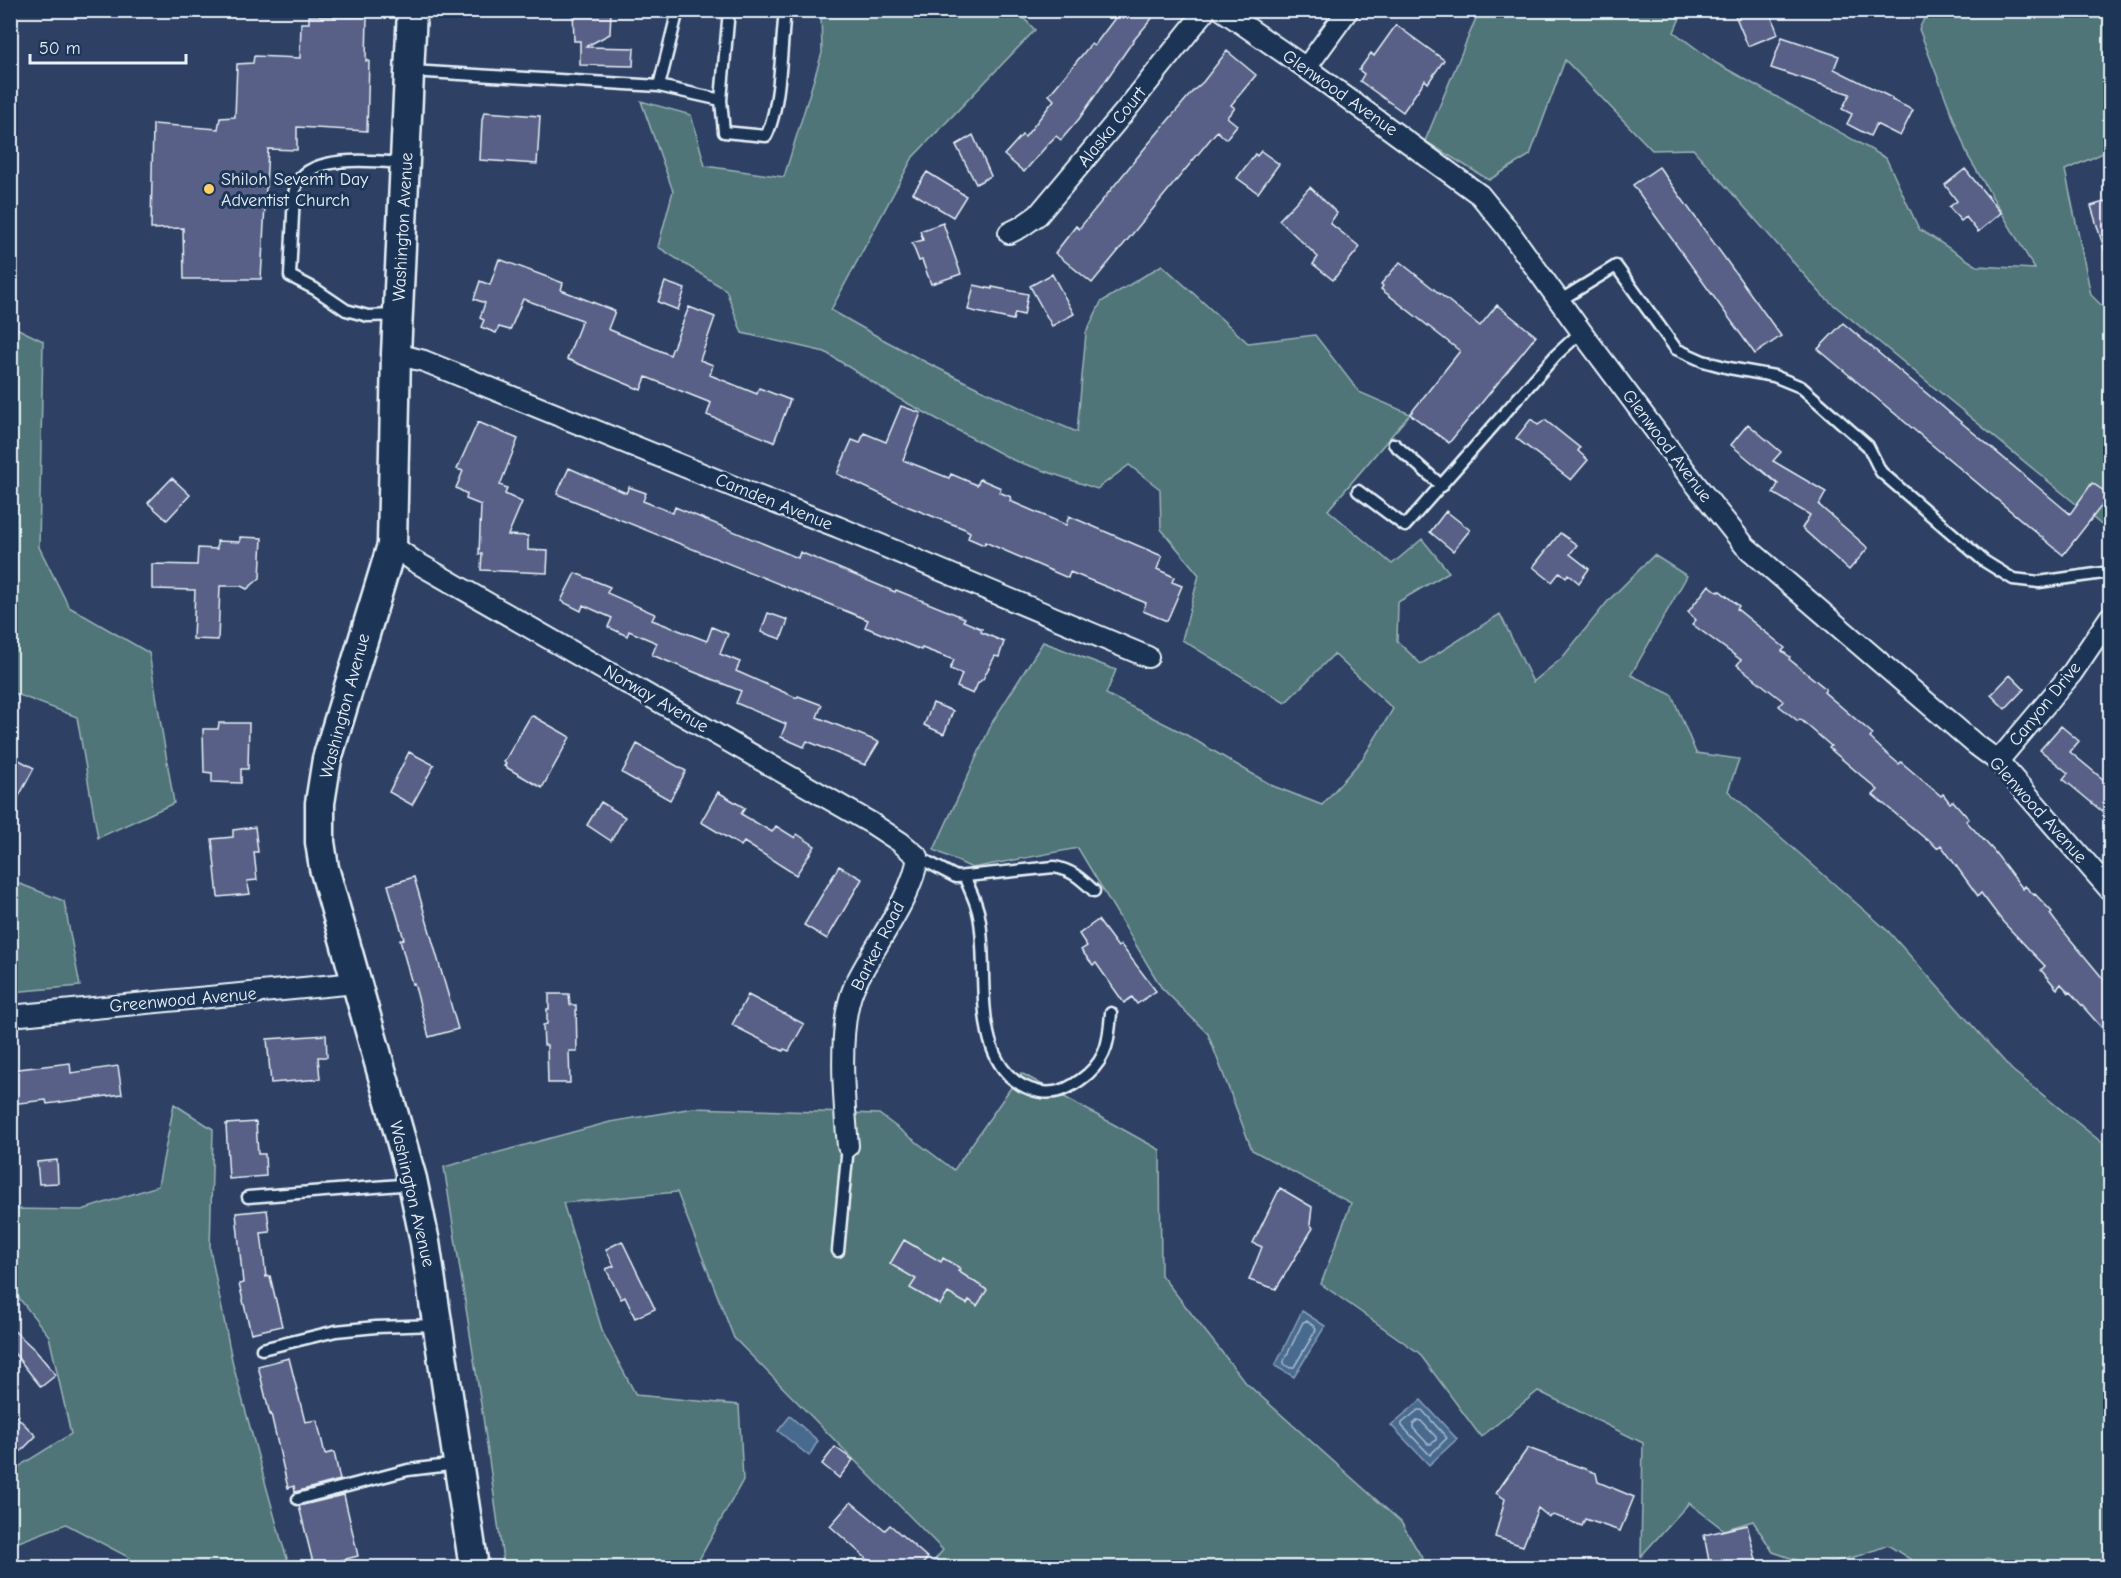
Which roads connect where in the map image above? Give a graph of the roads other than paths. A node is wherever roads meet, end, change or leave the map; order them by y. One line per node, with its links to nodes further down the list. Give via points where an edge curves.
1 (678, 10): 10 (lane)
2 (729, 10): 11 (lane)
3 (784, 10): 11 (lane, via 777,98 766,136 724,132)
4 (1206, 10): 13 (street, Alaska Court, via 1038,215)
5 (1222, 10): 8 (street, Glenwood Avenue)
6 (1348, 10): 8 (street)
7 (416, 17): 9 (street, Washington Avenue)
8 (1306, 68): 14 (street, Glenwood Avenue, via 1480,195)
9 (409, 71): 10 (lane); 12 (street, Washington Avenue)
10 (659, 86): 11 (lane)
11 (721, 100)
12 (406, 164): 15 (street, Washington Avenue); 15 (lane, via 365,160 326,164 308,171 298,181 294,194 290,276 346,310 368,316)
13 (1009, 233)
14 (1559, 301): 16 (street, Glenwood Avenue); 22 (lane, via 1616,266 1676,350 1801,387 1868,446 1881,472 1984,561 2013,579 2039,582)
15 (398, 315): 17 (street, Washington Avenue)
16 (1581, 332): 19 (lane, via 1556,355); 25 (street, Glenwood Avenue, via 1745,546)
17 (396, 354): 21 (street, Washington Avenue); 24 (street, Camden Avenue, via 424,361 838,527)
18 (1394, 444): 19 (lane)
19 (1442, 486): 20 (lane, via 1405,526)
20 (1358, 491)
21 (392, 545): 26 (street, Norway Avenue, via 871,823); 30 (street, Washington Avenue, via 327,759 321,803 324,868)
22 (2110, 572)
23 (2110, 617): 25 (street, Canyon Drive, via 2072,673)
24 (1148, 657)
25 (1998, 761): 28 (street, Glenwood Avenue)
26 (918, 857): 27 (lane, via 946,874); 33 (street, Barker Road, via 916,871 854,987 848,1008)
27 (965, 878): 29 (lane, via 1054,867 1079,876); 31 (lane, via 979,915 990,1044 1015,1083 1054,1094 1074,1086 1094,1069 1108,1048)
28 (2110, 890)
29 (1094, 891)
30 (356, 983): 32 (street, Greenwood Avenue); 34 (street, Washington Avenue)
31 (1111, 1013)
32 (10, 1016)
33 (848, 1146): 36 (lane)
34 (413, 1184): 35 (lane); 37 (street, Washington Avenue)
35 (249, 1197)
36 (838, 1251)
37 (438, 1324): 38 (lane, via 336,1331); 39 (street, Washington Avenue)
38 (262, 1349)
39 (459, 1464): 40 (lane, via 408,1470); 41 (street, Washington Avenue)
40 (298, 1499)
41 (474, 1568)

